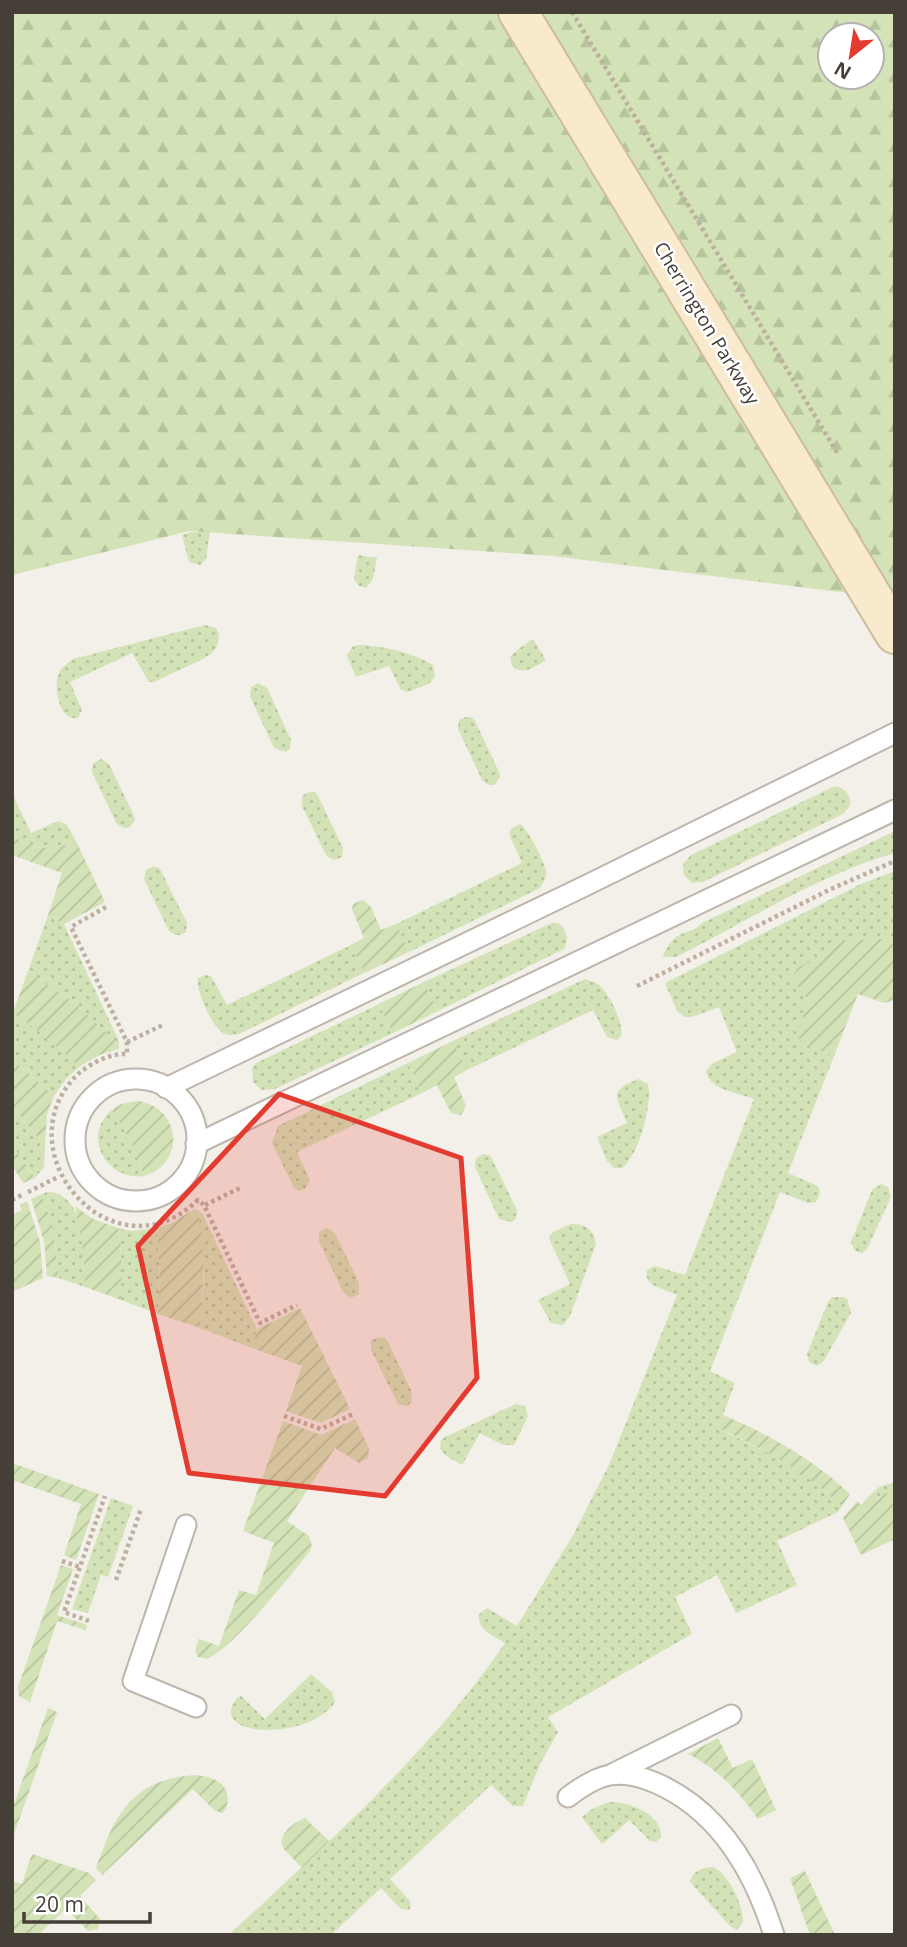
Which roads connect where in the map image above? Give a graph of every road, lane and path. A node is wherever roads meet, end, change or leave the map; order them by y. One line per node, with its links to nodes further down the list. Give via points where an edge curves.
1 (518, 12): 4 (street, Cherrington Parkway)
2 (572, 12): 3 (path)
3 (841, 459)
4 (895, 634)
5 (895, 733): 12 (lane)
6 (895, 810): 13 (lane)
7 (895, 861): 9 (path)
8 (106, 907): 11 (path, via 71,927)
9 (637, 986)
10 (163, 1025): 11 (path)
11 (127, 1042): 14 (path, via 127,1054 107,1057 82,1071 57,1103 49,1143)
12 (166, 1088): 13 (lane, via 189,1110); 13 (lane, via 142,1079 123,1080 90,1100 75,1134 76,1155 85,1174 119,1199 161,1196 191,1167)
13 (196, 1144)
14 (58, 1177): 16 (path); 17 (path, via 90,1213 116,1223 157,1223 198,1200)
15 (242, 1187): 17 (path)
16 (12, 1200)
17 (204, 1205): 18 (path, via 260,1323)
18 (297, 1305)
19 (353, 1414): 20 (path, via 321,1429)
20 (285, 1416)
21 (105, 1496): 25 (path)
22 (141, 1509): 26 (path)
23 (186, 1525): 28 (lane, via 133,1681)
24 (62, 1561): 25 (path)
25 (80, 1567): 27 (path, via 64,1612)
26 (117, 1580)
27 (89, 1621)
28 (196, 1707)
29 (731, 1715): 30 (lane)
30 (614, 1773): 31 (lane, via 587,1782); 32 (lane, via 642,1777 670,1789 715,1822 754,1882)
31 (568, 1797)
32 (774, 1935)

